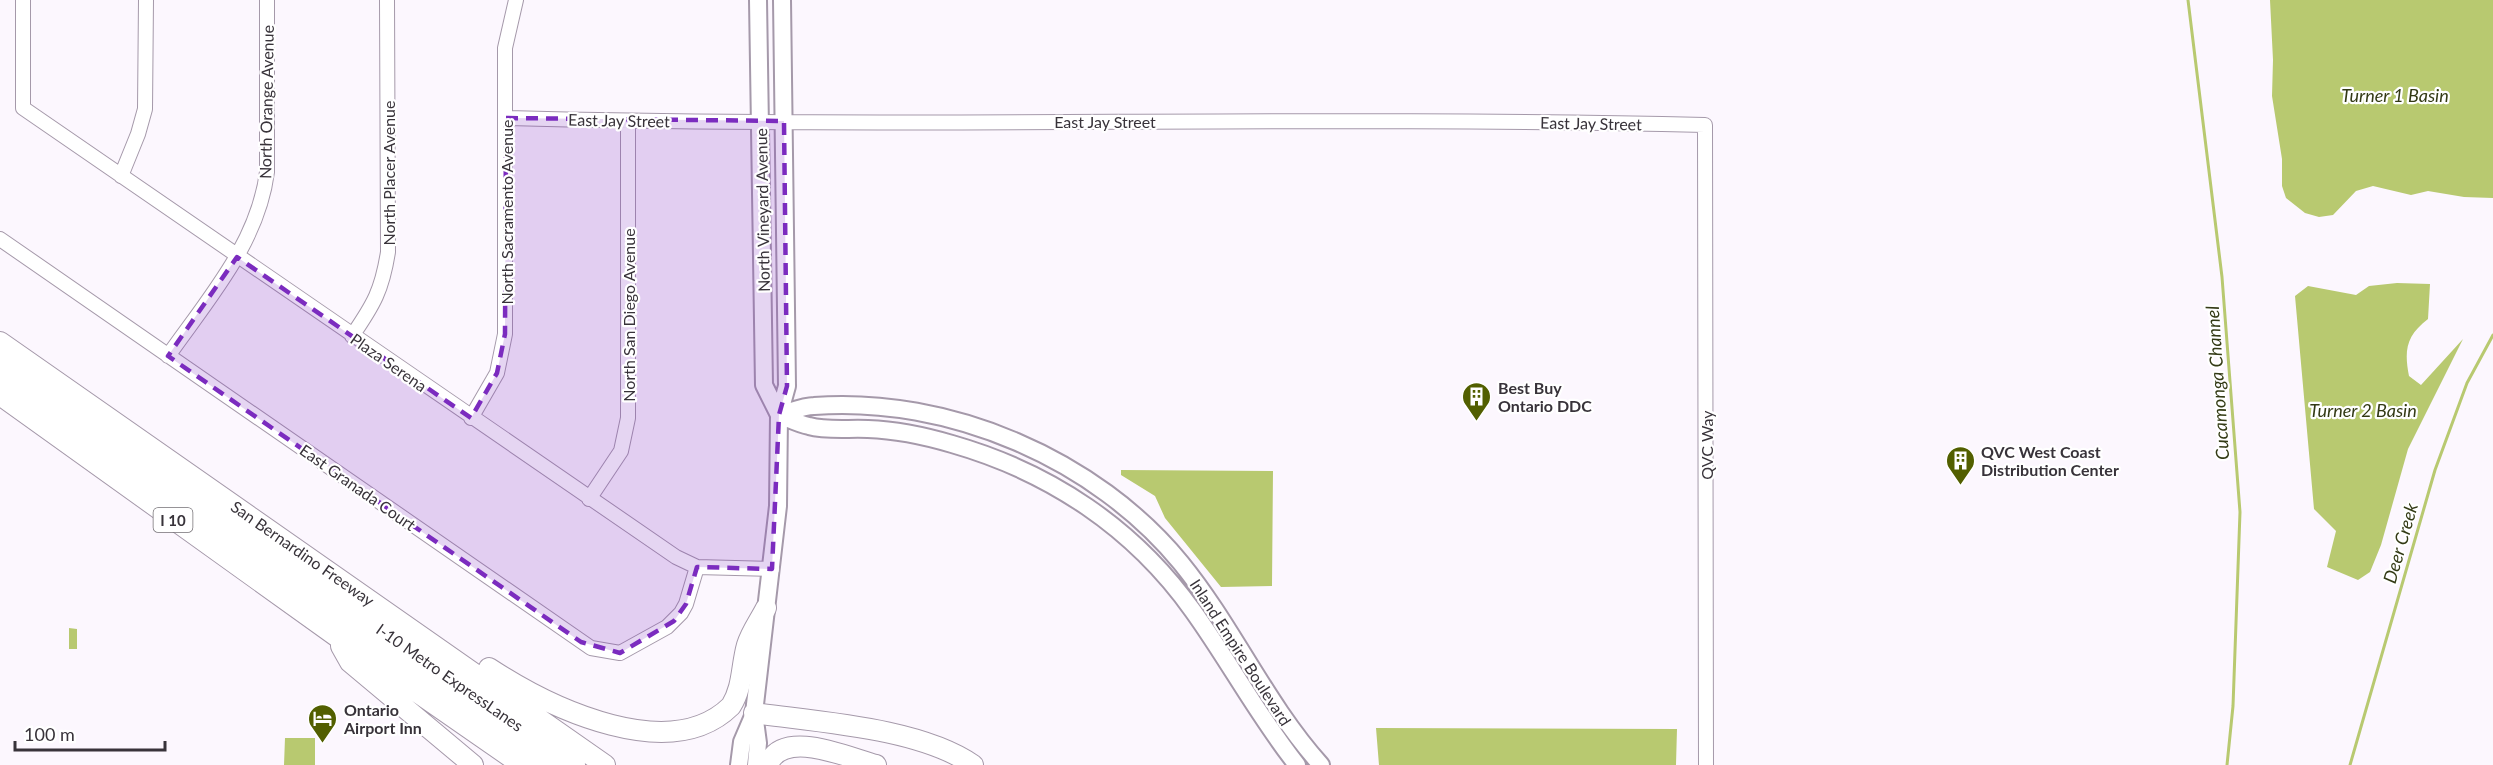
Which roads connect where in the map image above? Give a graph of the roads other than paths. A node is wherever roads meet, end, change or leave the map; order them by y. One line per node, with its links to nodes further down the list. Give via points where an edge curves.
1 (23, 0): 13 (street, Plaza Serena, via 23,108)
2 (146, 0): 13 (street, via 145,109)
3 (267, 0): 15 (street, North Orange Avenue, via 267,172 258,213)
4 (387, 0): 16 (street, North Placer Avenue, via 388,252 376,301)
5 (516, 0): 8 (street, North Sacramento Avenue, via 506,48)
6 (758, 0): 10 (main road, North Vineyard Avenue)
7 (782, 0): 11 (main road, North Vineyard Avenue)
8 (506, 118): 9 (street, East Jay Street); 23 (street, North Sacramento Avenue, via 505,334 497,373)
9 (628, 121): 10 (street, East Jay Street); 24 (street, North San Diego Avenue, via 628,418 621,451)
10 (761, 121): 11 (street, East Jay Street); 22 (main road, North Vineyard Avenue, via 764,386)
11 (784, 121): 12 (street, East Jay Street); 22 (main road, North Vineyard Avenue, via 788,386)
12 (1705, 124): 45 (street, QVC Way)
13 (121, 176): 15 (street, Plaza Serena)
14 (0, 239): 18 (street, East Granada Court)
15 (237, 257): 16 (street, Plaza Serena); 18 (street, North Orange Avenue)
16 (352, 336): 23 (street, Plaza Serena)
17 (0, 342): 27 (highway, San Bernardino Freeway)
18 (168, 356): 25 (street, East Granada Court, via 591,648 620,653 666,627 686,604)
19 (0, 361): 36 (highway, I-10 Metro ExpressLanes)
20 (0, 379): 35 (highway, I-10 Metro ExpressLanes)
21 (0, 395): 29 (highway, I 10)
22 (779, 415): 26 (main road, North Vineyard Avenue, via 778,506); 43 (main road, Inland Empire Boulevard, via 811,427 871,429 949,443 993,456 1076,498 1113,525 1161,571 1193,610); 44 (main road, Inland Empire Boulevard, via 812,406 916,411 992,432 1070,470 1154,531 1208,598 1284,719)
23 (471, 418): 24 (street, Plaza Serena)
24 (589, 499): 25 (street, Plaza Serena)
25 (697, 567): 26 (street, Plaza Serena)
26 (772, 569): 28 (main road, North Vineyard Avenue)
27 (378, 605): 31 (highway, via 431,628 559,713); 37 (highway, San Bernardino Freeway)
28 (766, 608): 30 (main road, North Vineyard Avenue); 32 (highway, via 747,644 739,692 727,712 699,738 681,747)
29 (336, 636): 33 (highway, via 350,662); 34 (highway, I 10)
30 (754, 713): 38 (main road, North Vineyard Avenue, via 742,742); 39 (main road, North Vineyard Avenue); 42 (highway, via 921,741)
31 (625, 747)
32 (660, 750)
33 (473, 765)
34 (522, 765)
35 (550, 765)
36 (575, 765)
37 (605, 765)
38 (739, 765)
39 (756, 765)
40 (768, 765): 41 (highway, via 778,751 794,746)
41 (876, 765)
42 (973, 765)
43 (1297, 765)
44 (1321, 765)
45 (1706, 765)

